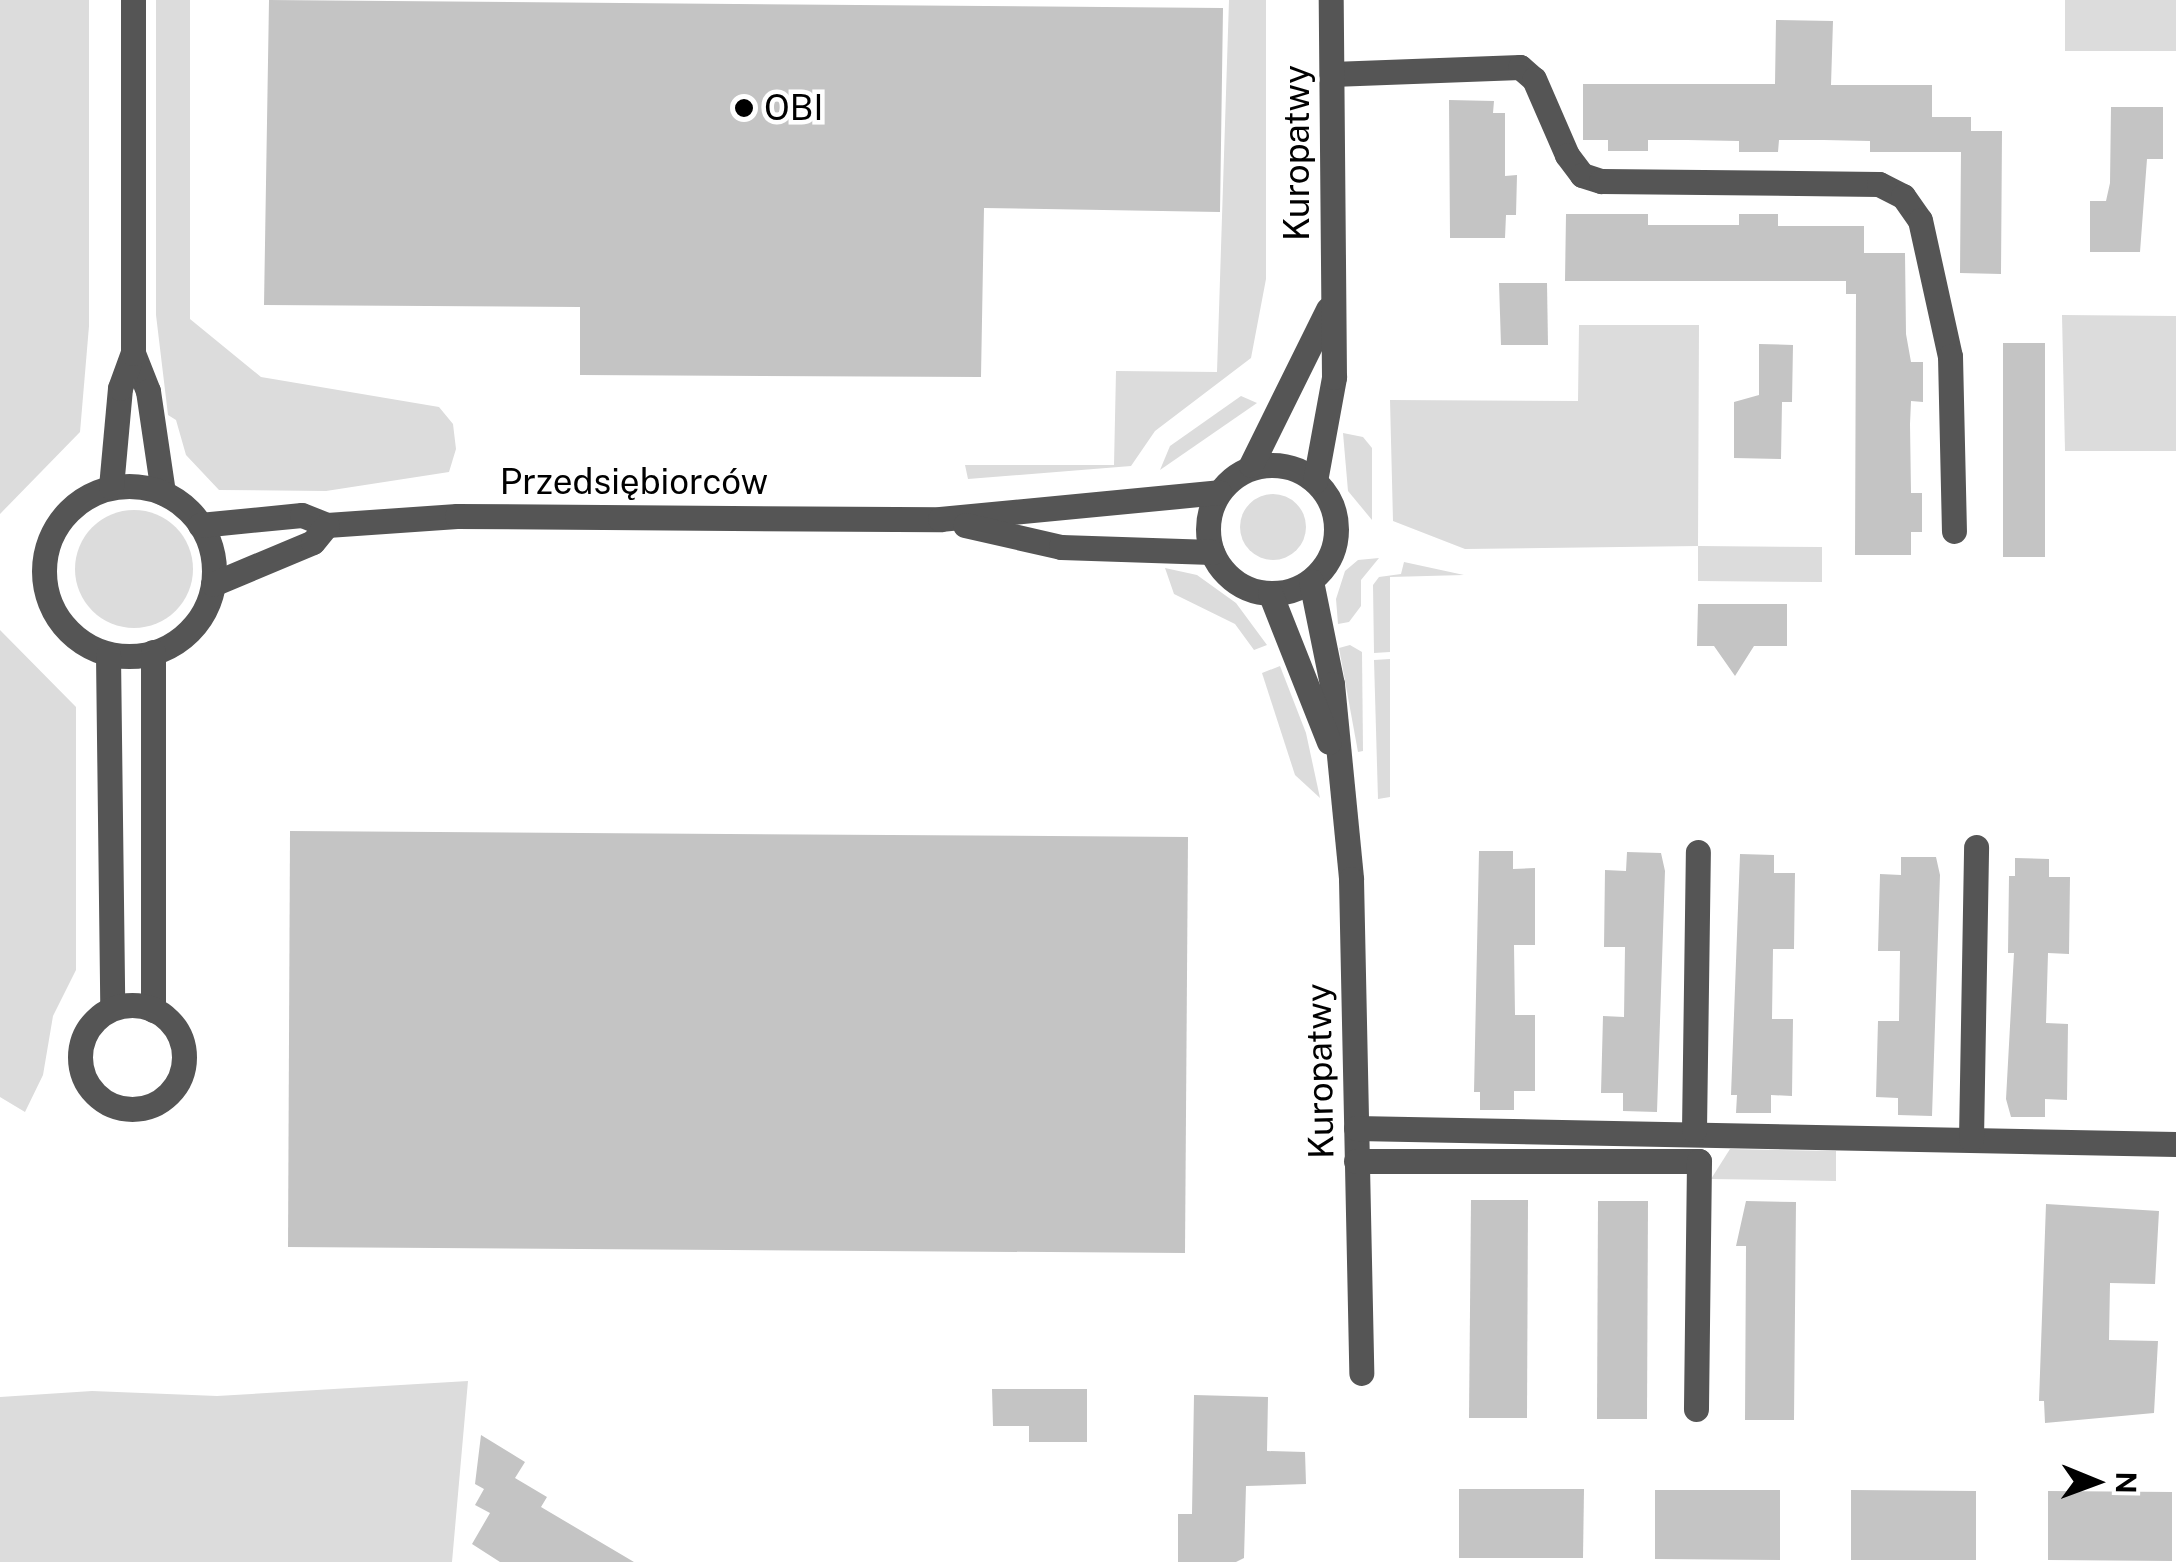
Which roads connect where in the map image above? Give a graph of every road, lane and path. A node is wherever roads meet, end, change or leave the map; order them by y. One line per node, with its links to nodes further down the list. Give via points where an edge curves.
1 (133, 0): 5 (street)
2 (1331, 0): 3 (street, Kuropatwy)
3 (1332, 74): 4 (street, Kuropatwy); 14 (street, via 1520,67 1540,88 1567,155 1582,174 1601,181 1879,184 1903,196 1920,220 1950,356)
4 (1330, 306): 6 (street, Kuropatwy); 7 (street, Kuropatwy, via 1334,378)
5 (133, 352): 8 (street, via 120,388); 10 (street, via 148,391)
6 (1251, 466): 7 (street, via 1285,466); 9 (street)
7 (1315, 480): 16 (street, via 1327,495 1336,530 1324,567)
8 (111, 487): 10 (street); 20 (street, via 74,504 60,520 44,567 56,616)
9 (1220, 492): 11 (street, Przedsiębiorców); 15 (street, via 1210,512)
10 (163, 493): 12 (street)
11 (940, 519): 13 (street, Przedsiębiorców, via 457,516); 15 (street, Przedsiębiorców, via 1061,548)
12 (200, 524): 13 (street, Przedsiębiorców, via 302,515); 17 (street, via 214,563)
13 (328, 525): 17 (street, via 312,542)
14 (1954, 531)
15 (1212, 552): 18 (street, via 1236,582)
16 (1311, 580): 18 (street); 21 (street, Kuropatwy, via 1332,684)
17 (212, 584): 19 (street, via 197,622)
18 (1270, 594): 21 (street, Kuropatwy)
19 (153, 652): 20 (street); 25 (street)
20 (108, 655): 24 (street)
21 (1339, 768): 26 (street, Kuropatwy, via 1351,879)
22 (1976, 847): 28 (street)
23 (1698, 852): 27 (street)
24 (112, 1007): 25 (street); 25 (street, via 81,1042 82,1071 104,1101 128,1109 156,1104 183,1070 181,1038)
25 (153, 1010)
26 (1356, 1128): 27 (street); 30 (street, Kuropatwy)
27 (1694, 1130): 28 (street)
28 (1971, 1140): 29 (street)
29 (2176, 1144)
30 (1356, 1160): 31 (street, Kuropatwy); 32 (street, via 1699,1161)
31 (1361, 1373)
32 (1696, 1409)

